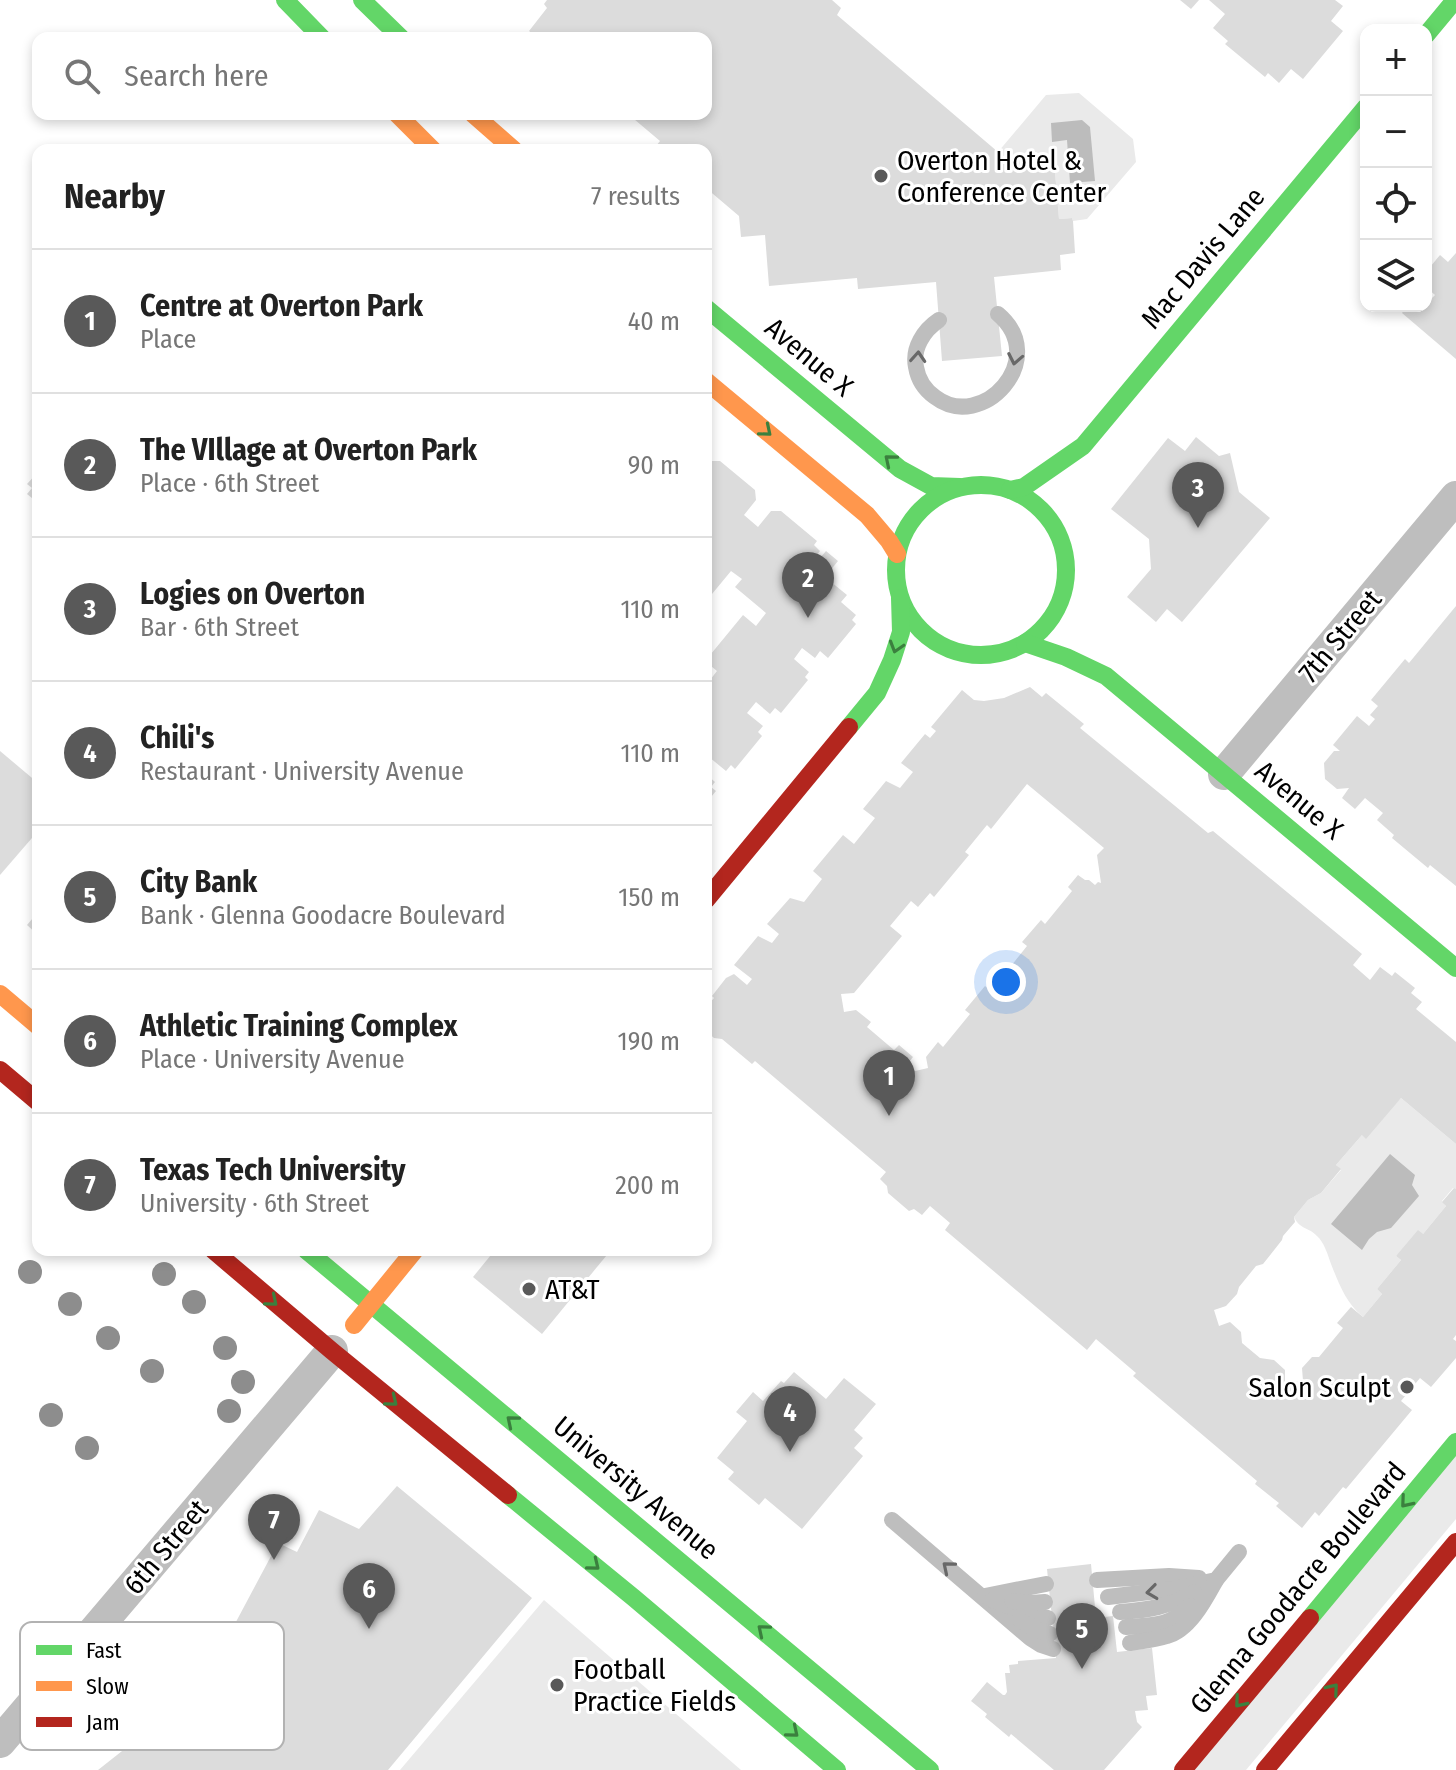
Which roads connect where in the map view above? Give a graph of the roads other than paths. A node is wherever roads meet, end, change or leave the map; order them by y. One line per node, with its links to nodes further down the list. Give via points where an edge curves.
1 (285, 0): 5 (street)
2 (362, 0): 6 (street)
3 (1455, 0): 4 (street)
4 (1432, 28)
5 (316, 32)
6 (395, 32)
7 (1360, 114): 16 (street, Mac Davis Lane)
8 (403, 120): 10 (street)
9 (480, 120): 11 (street)
10 (427, 144)
11 (507, 144)
12 (712, 313): 18 (street, Avenue X, one-way to 12, via 931,486 900,469)
13 (998, 314): 14 (lane, one-way to 14, via 1014,332 1017,360 1002,389 971,407 940,401 919,378 916,350)
14 (939, 320)
15 (712, 386): 23 (street, one-way to 23, via 867,515)
16 (1083, 446): 17 (street); 19 (street, via 1024,487)
17 (1073, 470)
18 (960, 487): 19 (street); 23 (street, via 942,494 913,519)
19 (1010, 490): 22 (street, via 1047,516)
20 (1456, 497): 34 (street, 7th Street)
21 (1059, 505): 22 (street)
22 (1059, 536): 24 (street, via 1066,564)
23 (897, 554): 25 (street)
24 (1064, 592): 26 (street); 27 (street, via 1042,630)
25 (900, 598): 29 (street, via 914,624 937,644); 33 (street, one-way to 33, via 901,632)
26 (1069, 623)
27 (1025, 643): 29 (street, via 986,656); 32 (street, Avenue X)
28 (1083, 644): 32 (street, Avenue X)
29 (965, 655): 30 (street)
30 (929, 661)
31 (907, 674): 33 (street)
32 (1106, 676): 34 (street, Avenue X)
33 (877, 693): 35 (street)
34 (1224, 774): 36 (street, Avenue X)
35 (712, 893)
36 (1456, 968)
37 (0, 994): 38 (street)
38 (32, 1021)
39 (0, 1070): 40 (street)
40 (32, 1097)
41 (220, 1256): 45 (street, one-way to 45)
42 (313, 1256): 44 (street, University Avenue)
43 (410, 1256): 44 (street)
44 (371, 1304): 45 (street); 59 (street, University Avenue, one-way to 44)
45 (332, 1351): 55 (street, 6th Street); 58 (street, one-way to 58)
46 (1456, 1442): 60 (street, Glenna Goodacre Boulevard, one-way to 60)
47 (892, 1520): 53 (lane, one-way to 47)
48 (1456, 1542): 61 (street, one-way to 48)
49 (1239, 1552): 51 (lane)
50 (1097, 1580): 51 (lane)
51 (1216, 1580): 51 (lane, via 1201,1606 1170,1636 1125,1627); 54 (lane, one-way to 54)
52 (1046, 1584): 53 (lane)
53 (983, 1597): 53 (lane, via 1031,1603 1049,1626 1041,1645)
54 (1108, 1597)
55 (102, 1622)
56 (20, 1718): 57 (street, 6th Street)
57 (0, 1742)
58 (837, 1770)
59 (930, 1770)
60 (1183, 1770)
61 (1265, 1770)

